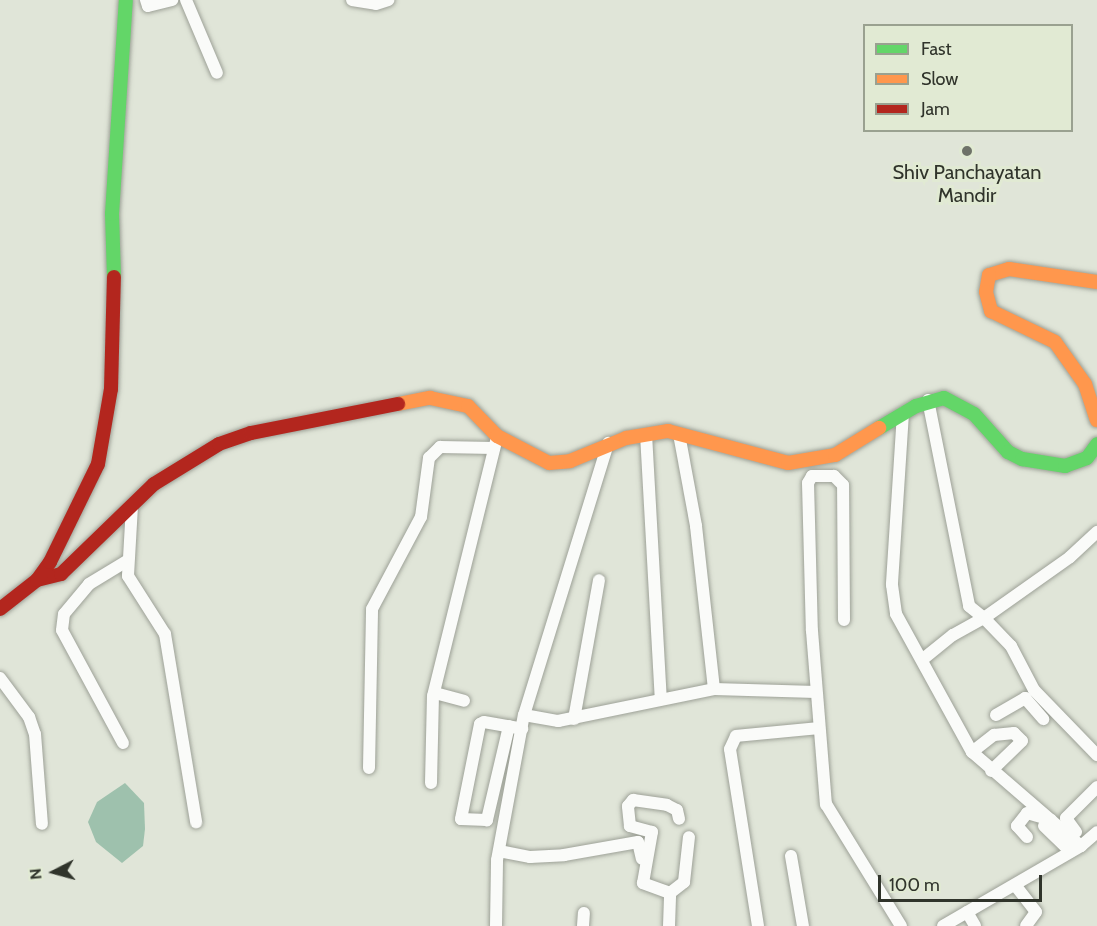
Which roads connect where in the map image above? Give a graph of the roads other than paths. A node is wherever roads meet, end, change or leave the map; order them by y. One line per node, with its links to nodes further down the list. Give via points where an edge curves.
1 (126, 0): 20 (street, via 112,214 115,293 111,389 98,464 66,532)
2 (146, 0): 3 (street, via 148,6)
3 (171, 0)
4 (186, 0): 7 (street)
5 (352, 0): 6 (street, via 376,4)
6 (388, 0)
7 (217, 73)
8 (1097, 282): 11 (street, via 1009,268 989,275 986,292 991,311 1056,342 1085,384)
9 (928, 400): 10 (street); 16 (street, via 945,398 960,404 1008,452 1022,459 1065,466 1087,458); 23 (street, via 964,594 969,606)
10 (903, 413): 13 (street, via 835,455 788,463); 25 (street, via 892,596 896,614)
11 (1097, 420)
12 (646, 434): 13 (street); 15 (street); 30 (street)
13 (678, 434): 27 (street, via 696,526)
14 (496, 442): 15 (street, via 549,463 570,461); 17 (street, via 468,406 430,398 251,433 219,444 154,484); 28 (street); 42 (street, via 440,447 429,458 420,517 372,609)
15 (608, 442): 32 (street)
16 (1097, 447)
17 (132, 506): 19 (street); 20 (street, via 60,574)
18 (1097, 531): 23 (street, via 1071,557)
19 (128, 561): 39 (street, via 88,584 64,614 62,630); 47 (street, via 132,589 165,634)
20 (37, 580): 22 (street)
21 (599, 580): 35 (street)
22 (0, 609)
23 (984, 618): 25 (street, via 952,635); 34 (street, via 1011,646)
24 (844, 620): 29 (street, via 843,485 834,476 812,476 808,483)
25 (923, 659): 40 (street)
26 (0, 678): 49 (street, via 29,717 35,734)
27 (714, 689): 29 (street); 30 (street)
28 (435, 693): 31 (street); 44 (street)
29 (816, 693): 37 (street)
30 (661, 699): 35 (street)
31 (464, 701)
32 (524, 715): 35 (street); 38 (street)
33 (996, 715): 34 (street, via 1025,698)
34 (1044, 718): 41 (street)
35 (574, 719)
36 (509, 726): 36 (street, via 480,724 461,819 487,820); 38 (street)
37 (819, 728): 62 (street, via 736,736 730,749); 64 (street, via 831,819)
38 (522, 729): 54 (street)
39 (123, 743)
40 (972, 752): 43 (street); 43 (street, via 994,735 1014,734 1022,741)
41 (1097, 755)
42 (369, 768)
43 (991, 771): 48 (street)
44 (430, 783)
45 (1097, 787): 53 (street, via 1066,818)
46 (679, 819): 58 (street, via 677,810 668,805 633,800 628,806 630,826 652,832 643,883)
47 (196, 822)
48 (1049, 823): 52 (street, via 1027,813 1017,826); 53 (street)
49 (42, 824)
50 (1097, 832): 53 (street)
51 (689, 837): 58 (street, via 684,882)
52 (1027, 837)
53 (1079, 847): 57 (street)
54 (499, 851): 56 (street, via 530,857 564,855 638,842 643,845); 60 (street)
55 (791, 856): 63 (street)
56 (640, 881)
57 (1015, 885): 59 (street); 67 (street, via 1036,912)
58 (670, 893): 61 (street)
59 (967, 912): 65 (street); 66 (street)
60 (496, 926)
61 (669, 926)
62 (758, 926)
63 (803, 926)
64 (901, 926)
65 (943, 926)
66 (975, 926)
67 (1026, 926)

